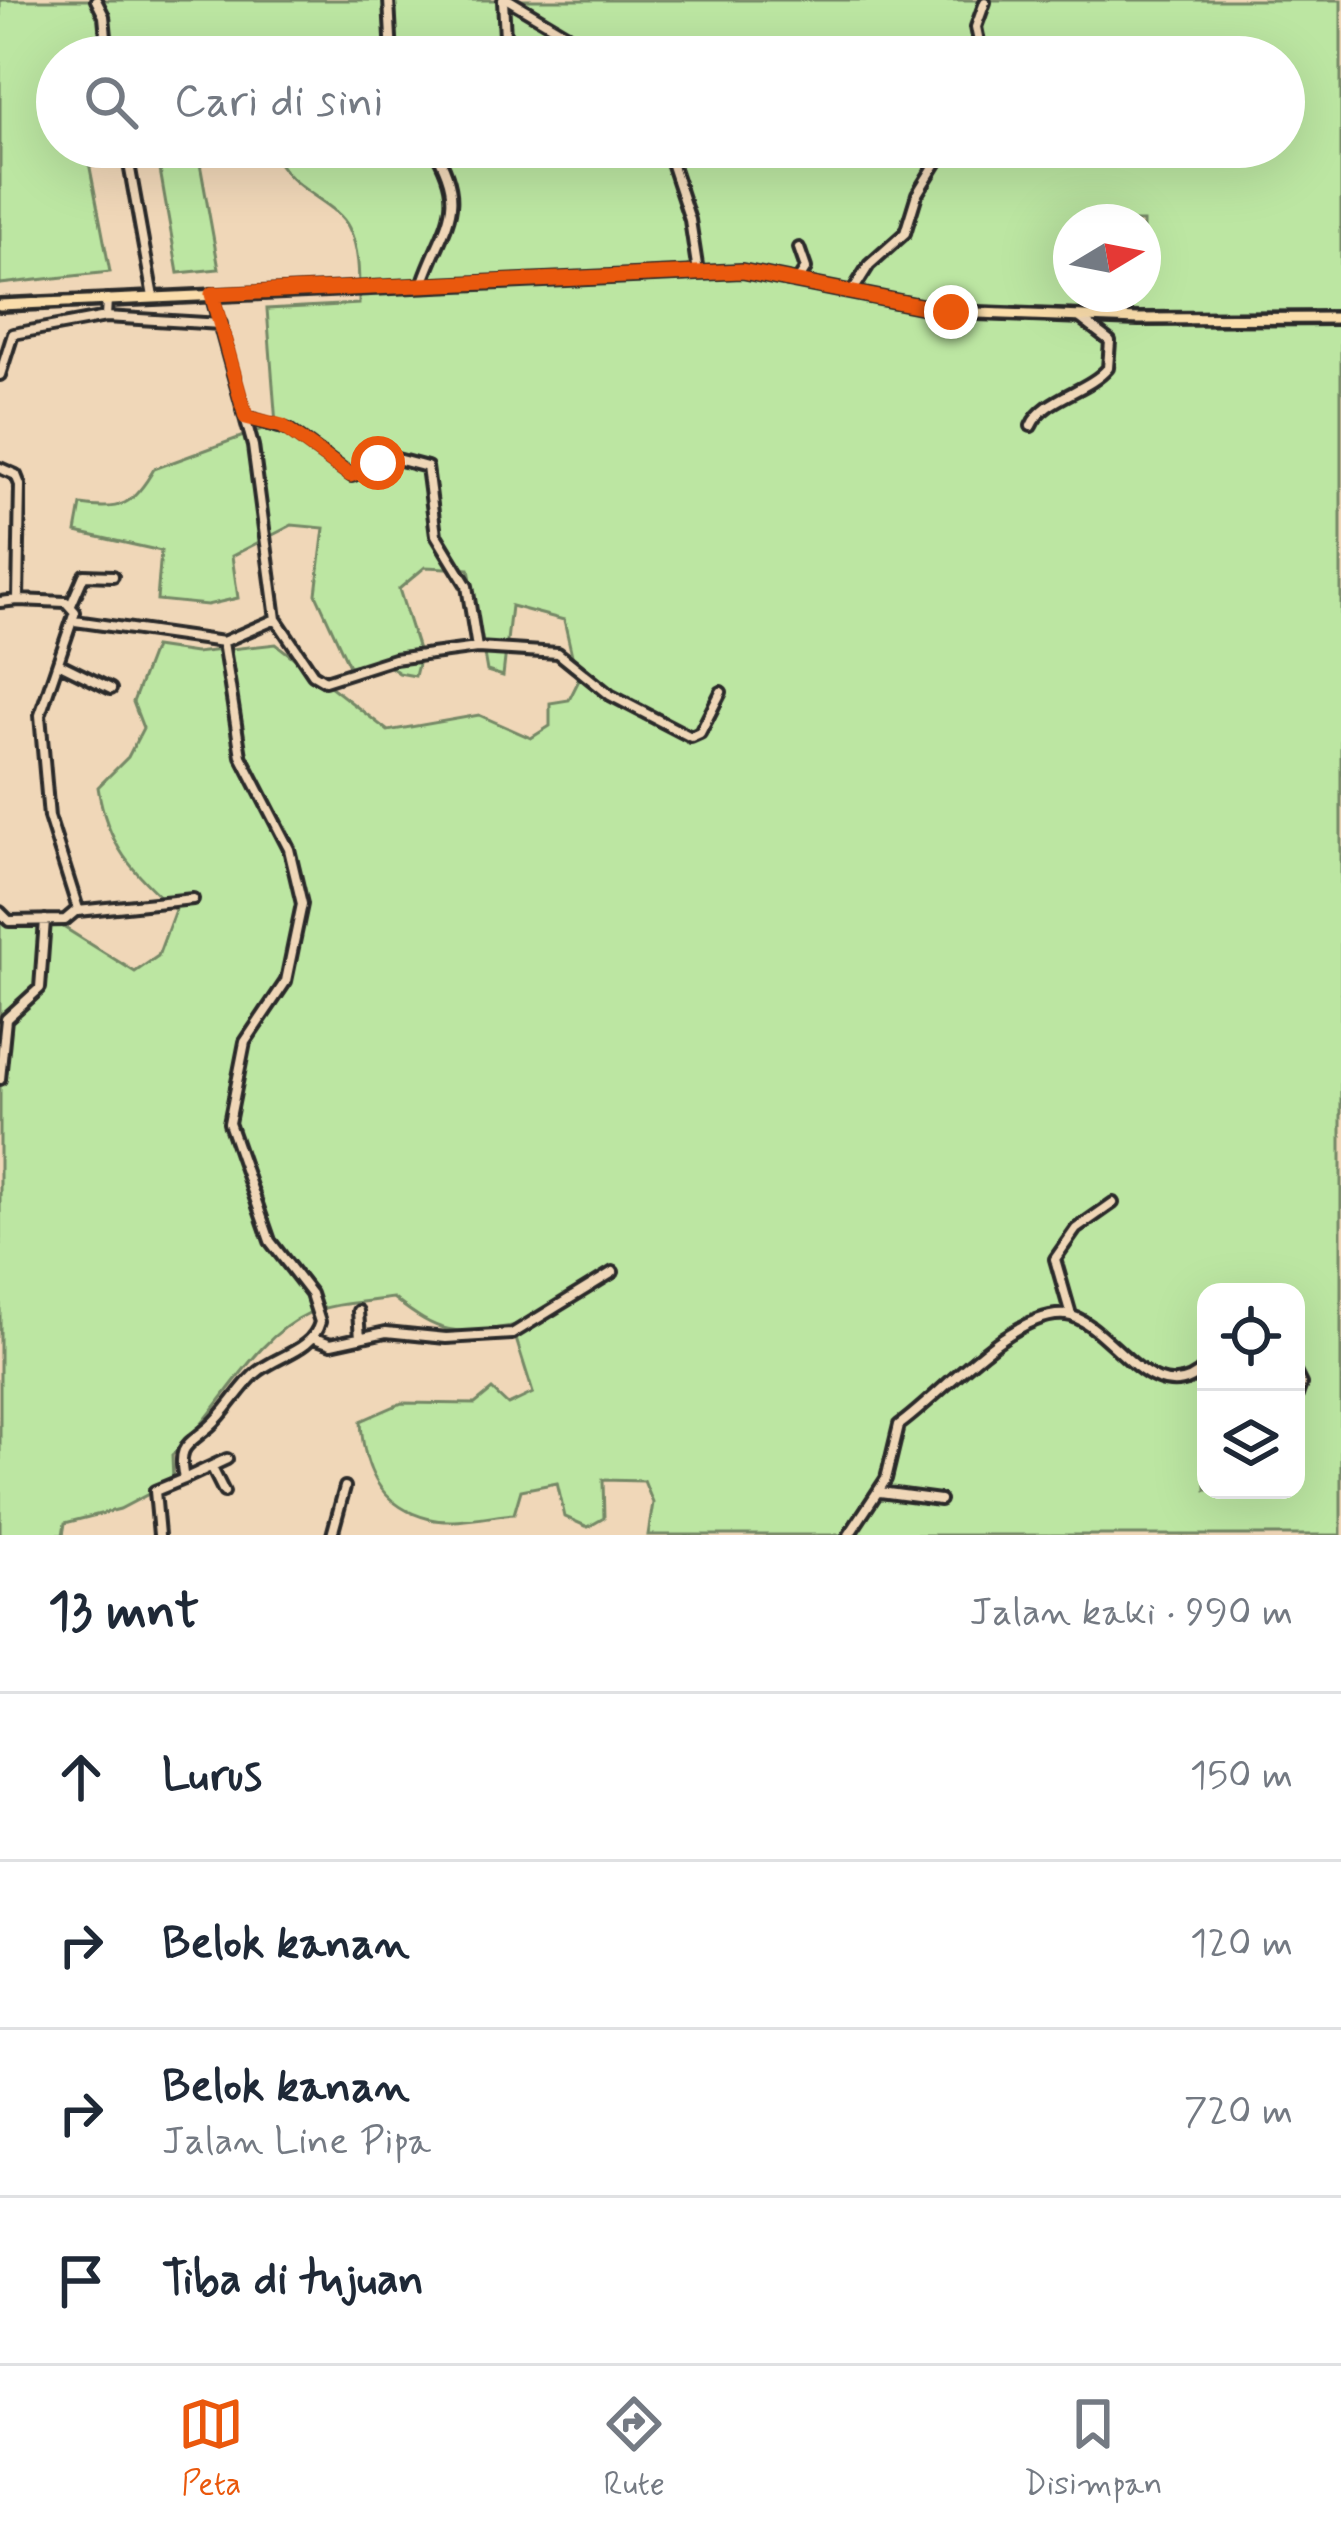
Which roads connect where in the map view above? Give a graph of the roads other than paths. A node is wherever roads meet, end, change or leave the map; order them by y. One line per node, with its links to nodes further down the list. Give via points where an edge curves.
1 (96, 0): 5 (street)
2 (389, 0): 6 (street)
3 (506, 0): 7 (street); 8 (street)
4 (985, 2): 9 (street)
5 (106, 36)
6 (391, 36)
7 (505, 36)
8 (567, 36)
9 (978, 36)
10 (130, 168): 20 (street)
11 (444, 168): 17 (street, via 455,205)
12 (673, 168): 15 (street)
13 (933, 168): 18 (street, via 905,233 868,265)
14 (799, 248): 16 (street, via 806,268)
15 (698, 272): 16 (main road); 17 (main road)
16 (799, 279): 18 (main road)
17 (422, 283): 19 (main road)
18 (852, 292): 24 (main road, via 951,312)
19 (212, 294): 20 (main road); 26 (street)
20 (153, 297): 21 (main road)
21 (107, 299): 22 (main road); 23 (street)
22 (0, 305)
23 (106, 317): 26 (street); 27 (street, via 13,334)
24 (1079, 317): 25 (main road); 29 (street, via 1110,341 1108,368)
25 (1341, 318)
26 (220, 324): 28 (street)
27 (0, 375)
28 (246, 417): 35 (street); 38 (street, via 282,426 352,476 393,458 427,466 436,535 466,586)
29 (1030, 426)
30 (0, 469): 32 (street, via 19,481)
31 (113, 575): 34 (street, via 84,575)
32 (19, 600): 33 (street); 34 (street)
33 (0, 602)
34 (71, 605): 36 (street)
35 (276, 619): 37 (street); 38 (street, via 325,680 394,659)
36 (75, 621): 37 (street); 39 (street)
37 (223, 642): 51 (street, via 238,747 289,850 302,904 286,981 245,1042 229,1123 272,1244 318,1308)
38 (477, 649): 41 (street, via 558,653 610,695 691,736)
39 (58, 664): 40 (street); 43 (street, via 43,695 40,736 52,835)
40 (111, 688)
41 (721, 692)
42 (193, 899): 43 (street)
43 (78, 911): 45 (street)
44 (0, 912): 45 (street, via 9,921)
45 (45, 920): 46 (street, via 41,984 6,1019)
46 (0, 1078)
47 (1114, 1203): 50 (street, via 1076,1228 1055,1259)
48 (613, 1272): 52 (street, via 521,1332)
49 (358, 1311): 52 (street)
50 (1071, 1316): 53 (street, via 1163,1383 1182,1384); 59 (street, via 1022,1326 899,1425)
51 (314, 1338): 52 (street); 56 (street, via 257,1372 183,1444)
52 (360, 1338)
53 (1197, 1373)
54 (227, 1459): 55 (street)
55 (212, 1468): 56 (street); 58 (street)
56 (184, 1479): 61 (street, via 155,1491)
57 (345, 1487): 62 (street)
58 (224, 1492)
59 (880, 1492): 60 (street); 63 (street)
60 (940, 1500)
61 (159, 1535)
62 (332, 1535)
63 (848, 1535)

